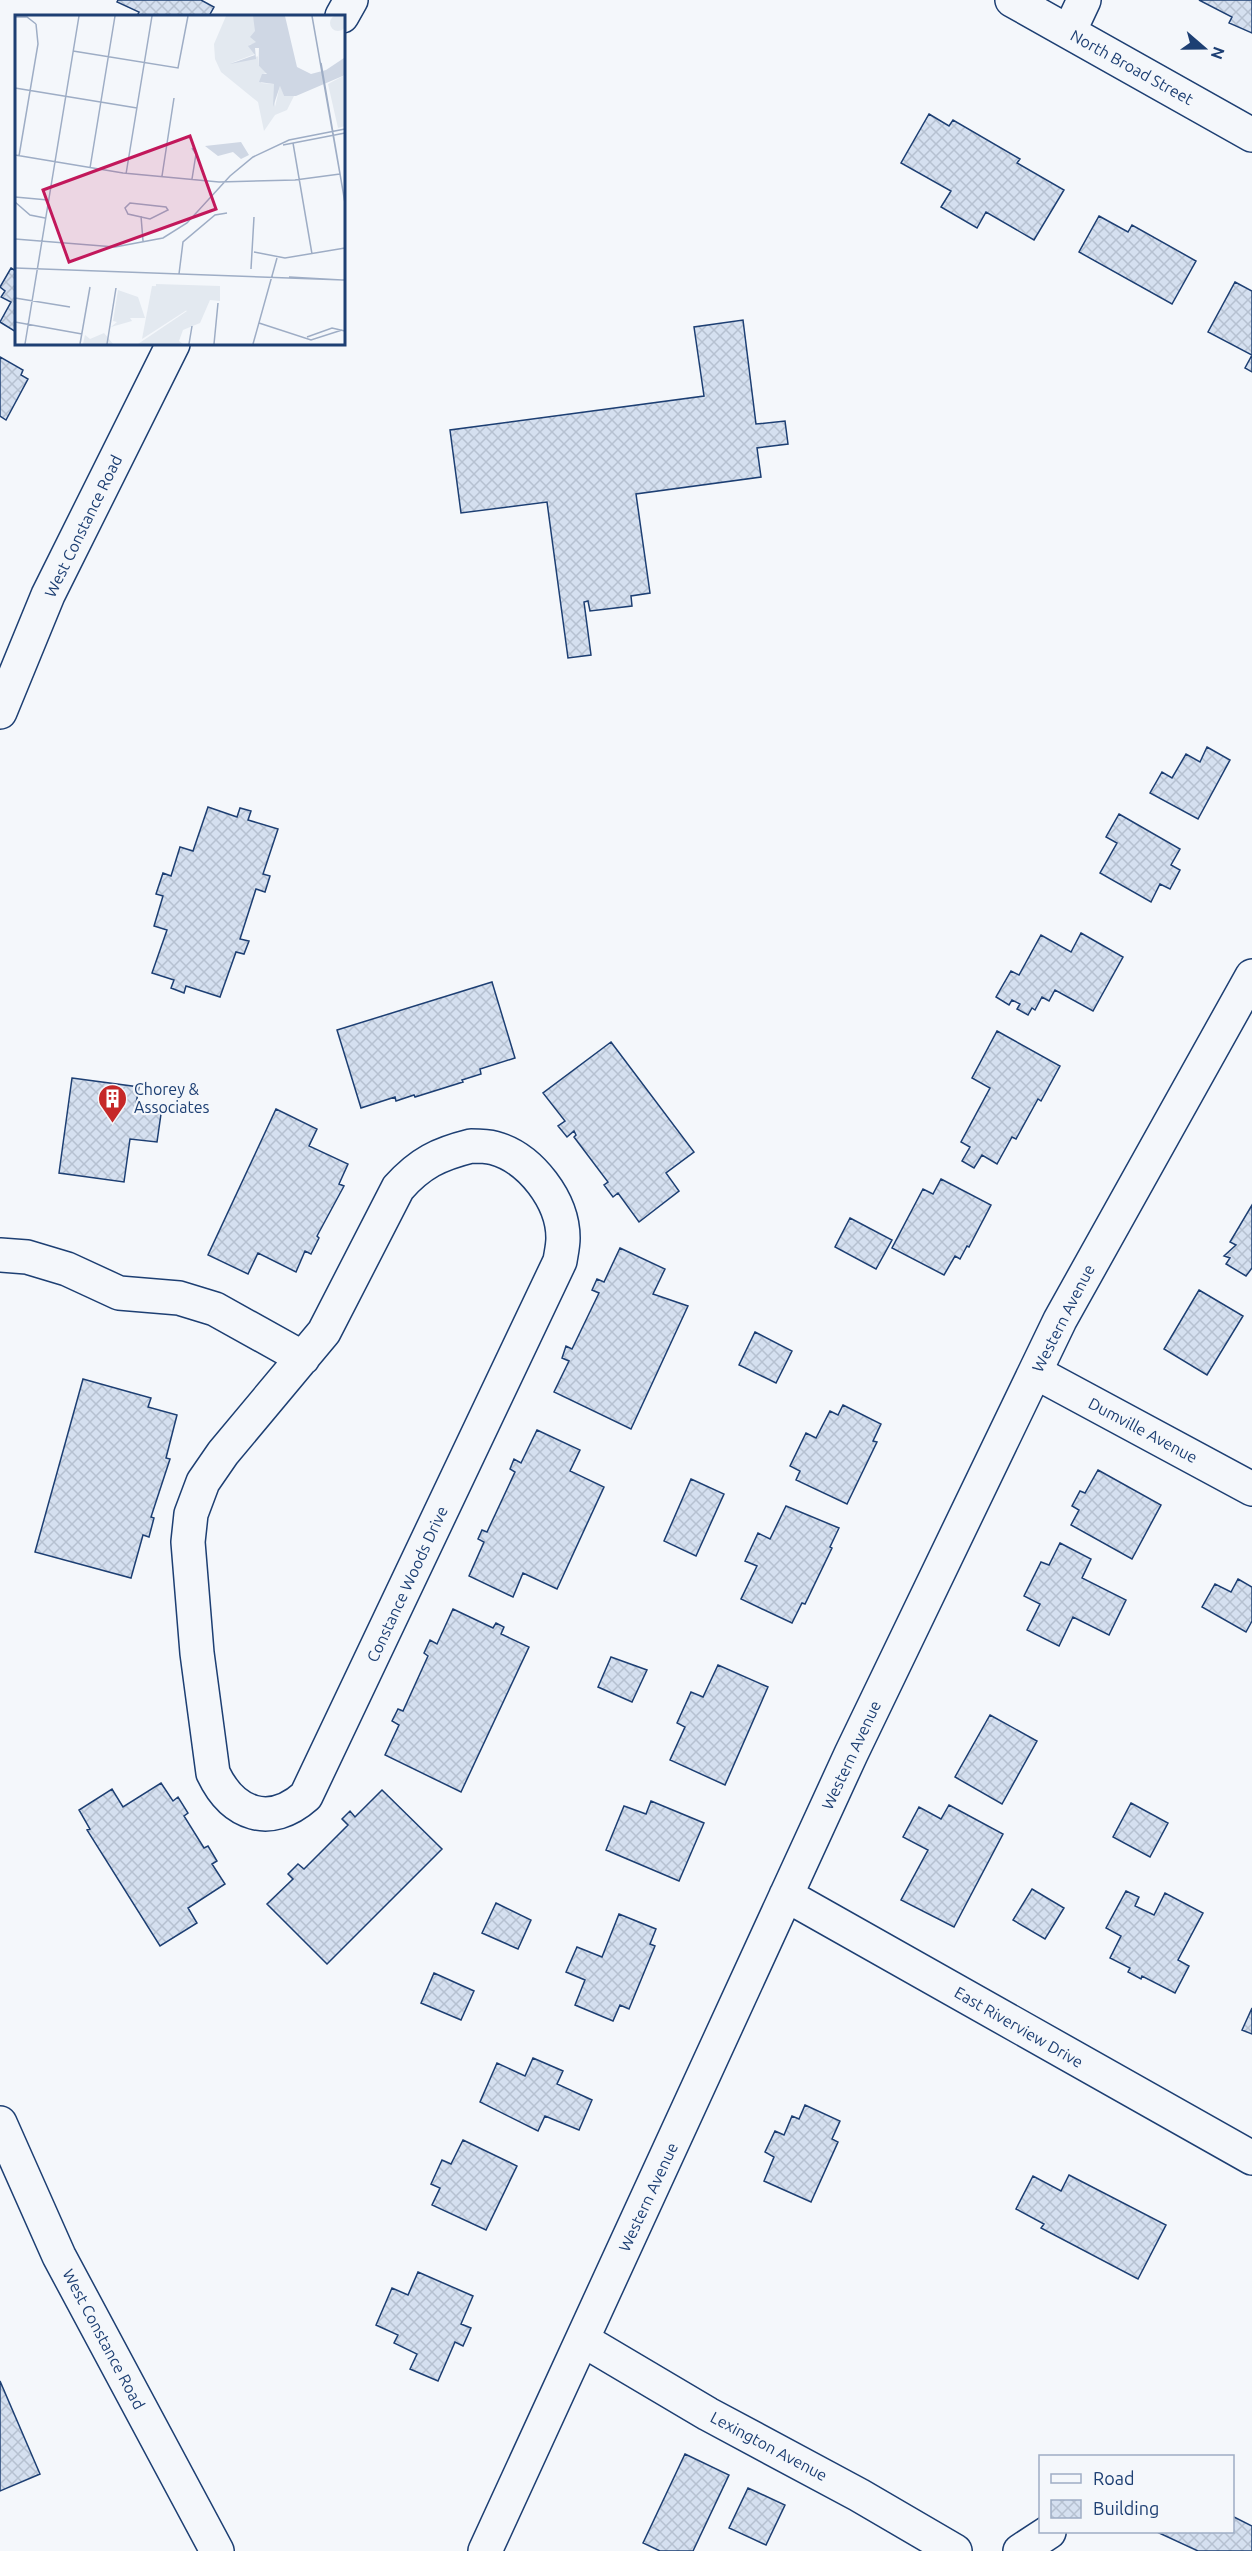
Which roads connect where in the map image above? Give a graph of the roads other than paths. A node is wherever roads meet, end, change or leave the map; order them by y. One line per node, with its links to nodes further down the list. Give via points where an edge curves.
1 (351, 0): 4 (street)
2 (1012, 0): 5 (street, North Broad Street)
3 (1084, 0): 5 (street)
4 (343, 15)
5 (1069, 32): 6 (street, North Broad Street)
6 (1252, 135)
7 (173, 345): 8 (street, West Constance Road, via 48,595)
8 (0, 712)
9 (1252, 976): 12 (street, Western Avenue, via 1077,1289)
10 (0, 1255): 11 (street, via 27,1257 67,1269 119,1293 179,1298 215,1309)
11 (303, 1358): 11 (street, Constance Woods Drive, via 324,1332 398,1188 413,1171 443,1153 471,1146 495,1148 521,1162 543,1183 558,1210 563,1238 560,1261 306,1796 291,1810 271,1815 252,1812 232,1800 213,1773 188,1542 191,1514 203,1482)
12 (1035, 1372): 13 (street, Dumville Avenue); 14 (street, Western Avenue)
13 (1252, 1488)
14 (786, 1895): 16 (street, East Riverview Drive); 17 (street, Western Avenue)
15 (0, 2123): 19 (street, West Constance Road, via 59,2256)
16 (1252, 2158)
17 (583, 2340): 20 (street, Western Avenue); 21 (street, Lexington Avenue)
18 (1047, 2533): 22 (street)
19 (218, 2551)
20 (484, 2551)
21 (955, 2551)
22 (1020, 2551)

